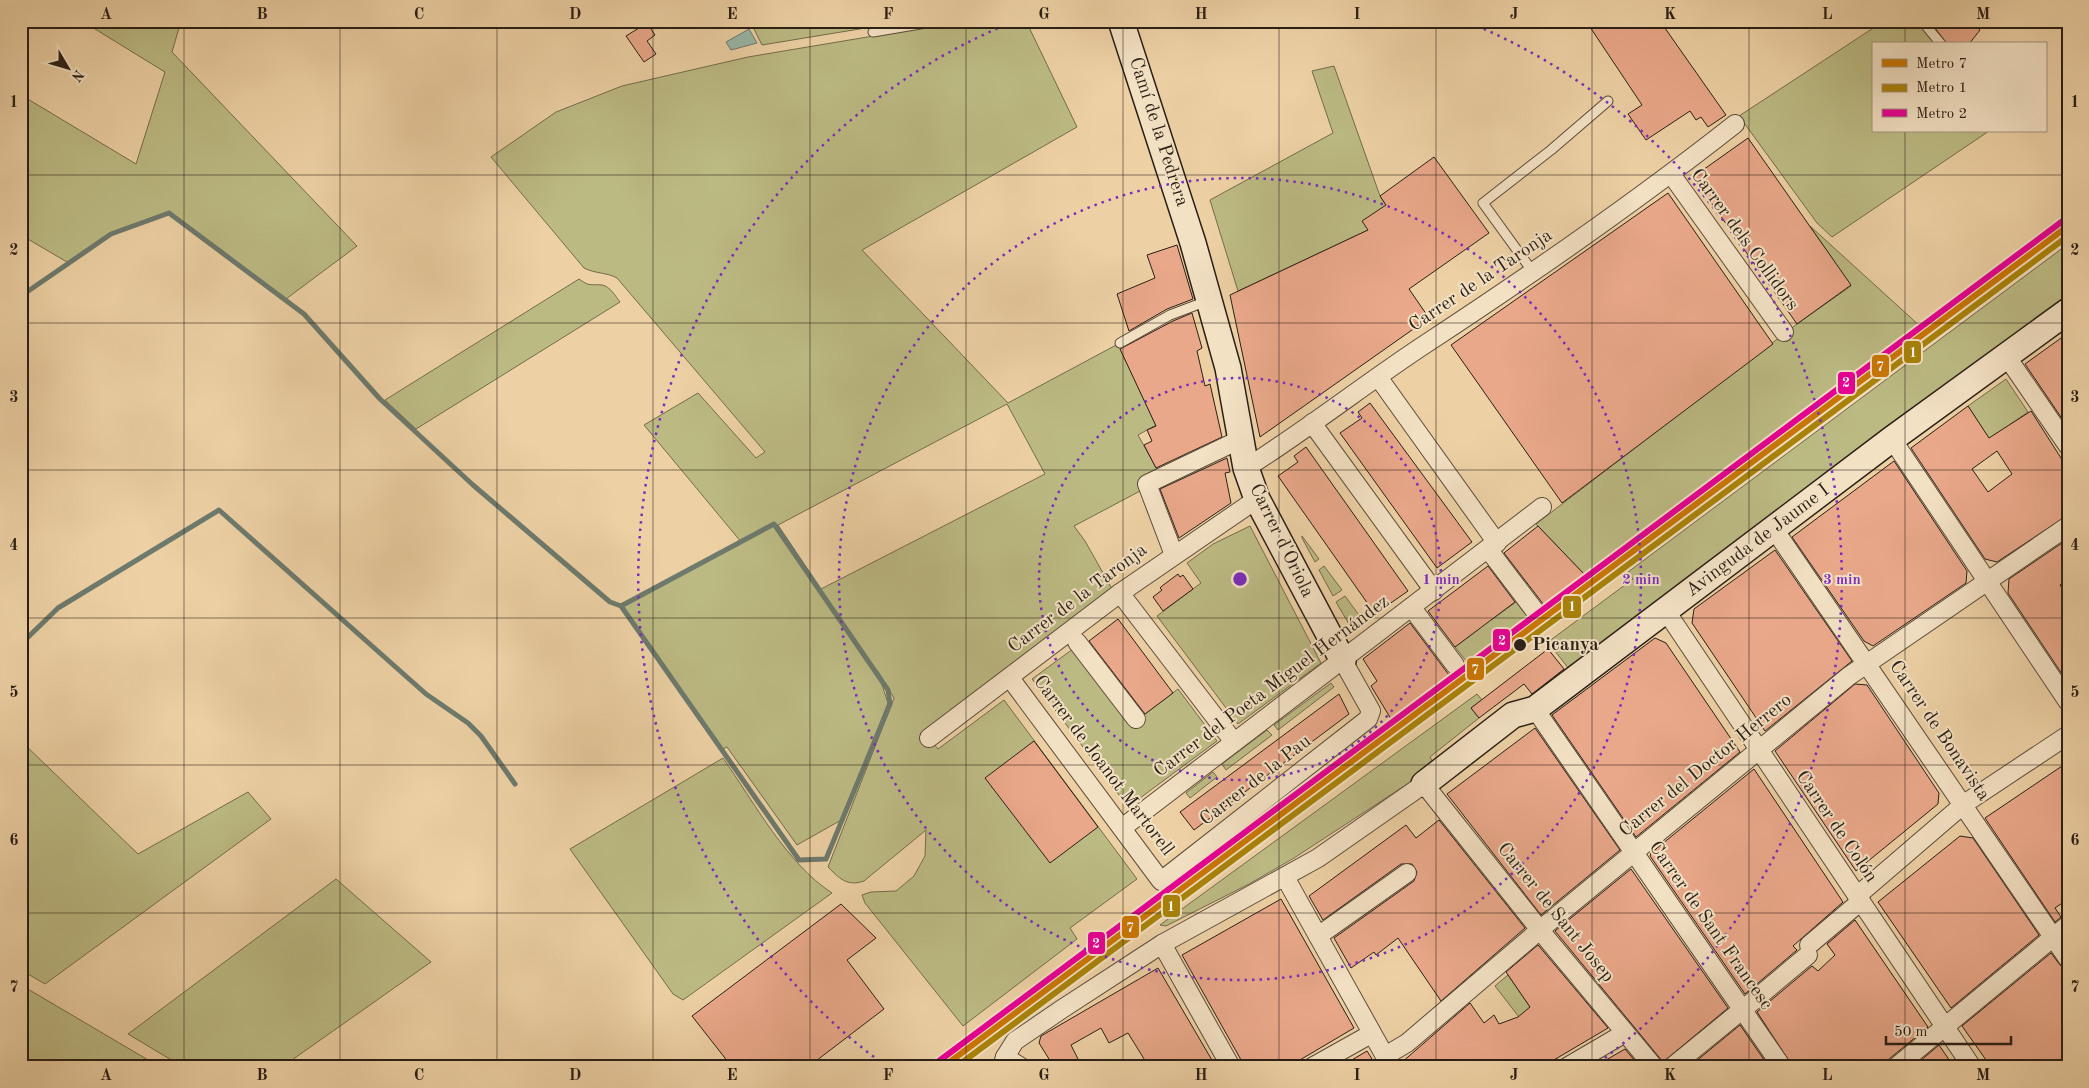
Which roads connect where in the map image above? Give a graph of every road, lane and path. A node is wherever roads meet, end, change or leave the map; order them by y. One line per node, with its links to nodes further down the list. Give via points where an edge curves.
1 (938, 21): 4 (lane)
2 (1121, 21): 9 (street, Camí de la Pedrera)
3 (1922, 21): 5 (lane)
4 (873, 32)
5 (1939, 42)
6 (1608, 101): 10 (lane, via 1483,203)
7 (1735, 124): 8 (street, Carrer de la Taronja)
8 (1671, 174): 10 (street, Carrer de la Taronja); 13 (street, Carrer dels Collidors)
9 (1194, 243): 11 (street, Carrer d'Oriola)
10 (1533, 272): 16 (street, Carrer de la Taronja)
11 (1209, 300): 14 (lane, via 1170,315); 18 (street, Carrer d'Oriola, via 1228,368)
12 (2068, 311): 15 (street, Avinguda de Jaume I)
13 (1784, 332)
14 (1120, 343)
15 (2007, 357): 19 (street, Avinguda de Jaume I); 20 (street)
16 (1378, 377): 17 (street, Carrer de la Taronja); 26 (street)
17 (1312, 423): 21 (street, Carrer de la Taronja); 29 (street)
18 (1240, 439): 21 (street, Carrer d'Oriola); 27 (street, via 1148,484)
19 (1892, 440): 25 (street, Avinguda de Jaume I); 28 (street)
20 (2068, 446)
21 (1246, 468): 22 (street, Carrer d'Oriola)
22 (1257, 499): 27 (street, Carrer de la Taronja); 35 (street, Carrer d'Oriola)
23 (1542, 507): 26 (street, Carrer del Poeta Miguel Hernández)
24 (2068, 526): 28 (street, Carrer del Doctor Herrero)
25 (1774, 529): 33 (street, Avinguda de Jaume I); 36 (street, Carrer de Bonavista)
26 (1492, 546): 29 (street, Carrer del Poeta Miguel Hernández); 32 (street)
27 (1174, 555): 30 (street, Carrer de la Taronja)
28 (1987, 582): 36 (street, Carrer del Doctor Herrero); 39 (street)
29 (1434, 591): 31 (street, Carrer del Poeta Miguel Hernández)
30 (1120, 593): 38 (street, Carrer de la Taronja); 45 (street)
31 (1412, 608): 35 (street, Carrer del Poeta Miguel Hernández); 37 (street)
32 (1536, 611)
33 (1666, 611): 40 (street, Avinguda de Jaume I); 46 (street, Carrer de Colón)
34 (1077, 642): 42 (street)
35 (1343, 660): 41 (street, Carrer d'Oriola); 45 (street, Carrer del Poeta Miguel Hernández)
36 (1867, 664): 46 (street, Carrer del Doctor Herrero); 48 (street, Carrer de Bonavista)
37 (1454, 665)
38 (1010, 678): 44 (street, Carrer de la Taronja); 49 (street, Carrer de Joanot Martorell)
39 (2068, 702)
40 (1535, 709): 47 (street, Avinguda de Jaume I, via 1513,715); 50 (street, Carrer de Sant Francesc)
41 (1371, 711): 53 (street, Carrer de la Pau, via 1359,727)
42 (1136, 719)
43 (2068, 734): 48 (street)
44 (928, 738)
45 (1234, 742): 49 (street, Carrer del Poeta Miguel Hernández)
46 (1758, 751): 50 (street, Carrer del Doctor Herrero); 54 (street, Carrer de Colón)
47 (1424, 784): 52 (street, via 1318,858); 56 (street, Carrer de Sant Josep)
48 (1964, 804): 54 (street); 58 (street, Carrer de Bonavista)
49 (1122, 828): 53 (street, Carrer de Joanot Martorell)
50 (1634, 854): 56 (street, Carrer del Doctor Herrero); 72 (street, Carrer de Sant Francesc)
51 (1407, 873): 57 (street)
52 (1285, 877): 57 (street); 59 (street)
53 (1161, 881)
54 (1859, 898): 61 (street, Carrer de Colón); 71 (street, via 1809,950)
55 (2068, 925): 58 (street)
56 (1540, 930): 62 (street, Carrer de Sant Josep); 64 (street, Carrer del Doctor Herrero)
57 (1318, 936): 63 (street)
58 (2052, 936): 60 (street, Carrer de Bonavista); 61 (street)
59 (1162, 944): 65 (street, via 1015,1041); 67 (street)
60 (2068, 959)
61 (1944, 1025): 73 (street); 74 (street, Carrer de Colón)
62 (1625, 1033): 69 (street); 70 (street, Carrer de Sant Josep)
63 (1371, 1034): 64 (street); 68 (street)
64 (1388, 1061)
65 (1003, 1062): 66 (street)
66 (1021, 1067)
67 (1231, 1067)
68 (1312, 1067)
69 (1567, 1067)
70 (1654, 1067)
71 (1672, 1067)
72 (1782, 1067)
73 (1896, 1067)
74 (1972, 1067)

